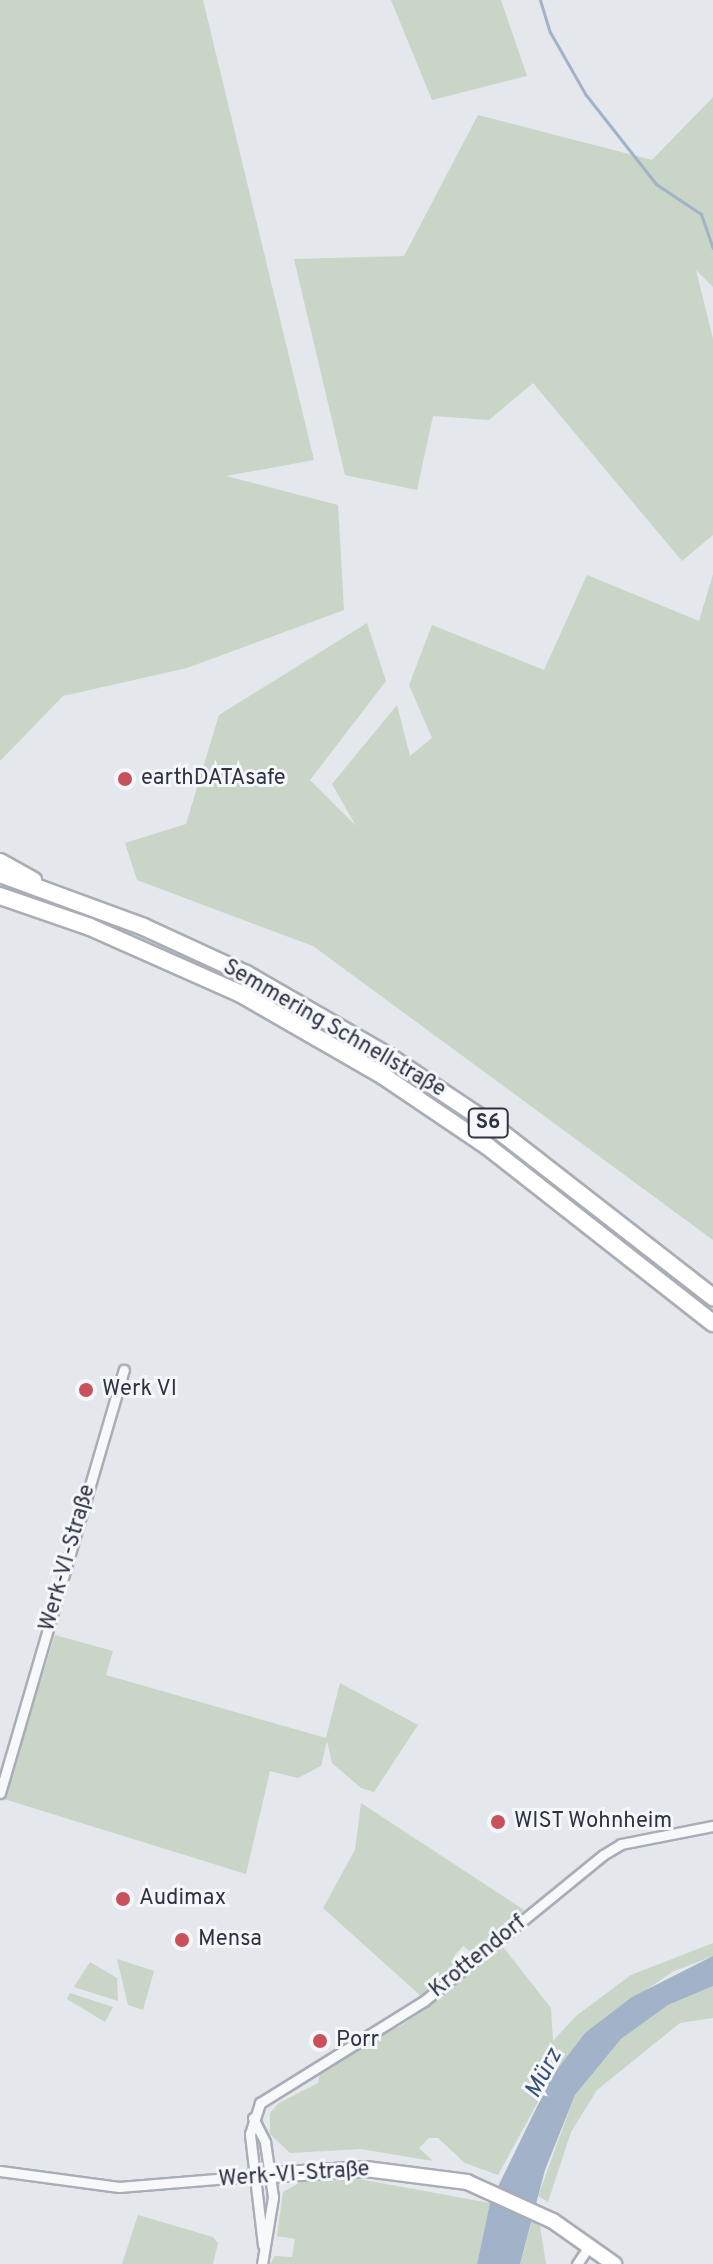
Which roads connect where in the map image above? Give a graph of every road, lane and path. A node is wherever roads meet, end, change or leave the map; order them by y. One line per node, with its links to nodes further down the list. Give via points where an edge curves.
1 (0, 862): 3 (highway)
2 (0, 874): 3 (highway, Semmering Schnellstraße / S6)
3 (44, 889): 5 (highway, Semmering Schnellstraße / S6, via 246,974 390,1057 493,1126)
4 (0, 896): 6 (highway, Semmering Schnellstraße / S6, via 90,927 241,994 382,1075 487,1146)
5 (713, 1297)
6 (713, 1323)
7 (124, 1370): 8 (street, Werk-VI-Straße)
8 (0, 1793)
9 (713, 1826): 10 (street, Krottendorf, via 621,1844 603,1855 434,1994 320,2070 266,2099)
10 (253, 2116): 12 (street); 13 (street)
11 (0, 2171): 13 (street, Werk-VI-Straße, via 106,2187)
12 (272, 2174): 13 (main road, Werk-VI-Straße); 14 (street); 15 (main road, Werk-VI-Straße, via 366,2169 467,2182 553,2221)
13 (253, 2176): 14 (street)
14 (263, 2245): 16 (street)
15 (589, 2246): 17 (street); 18 (main road, Werk-VI-Straße)
16 (262, 2264)
17 (577, 2264)
18 (614, 2264)

